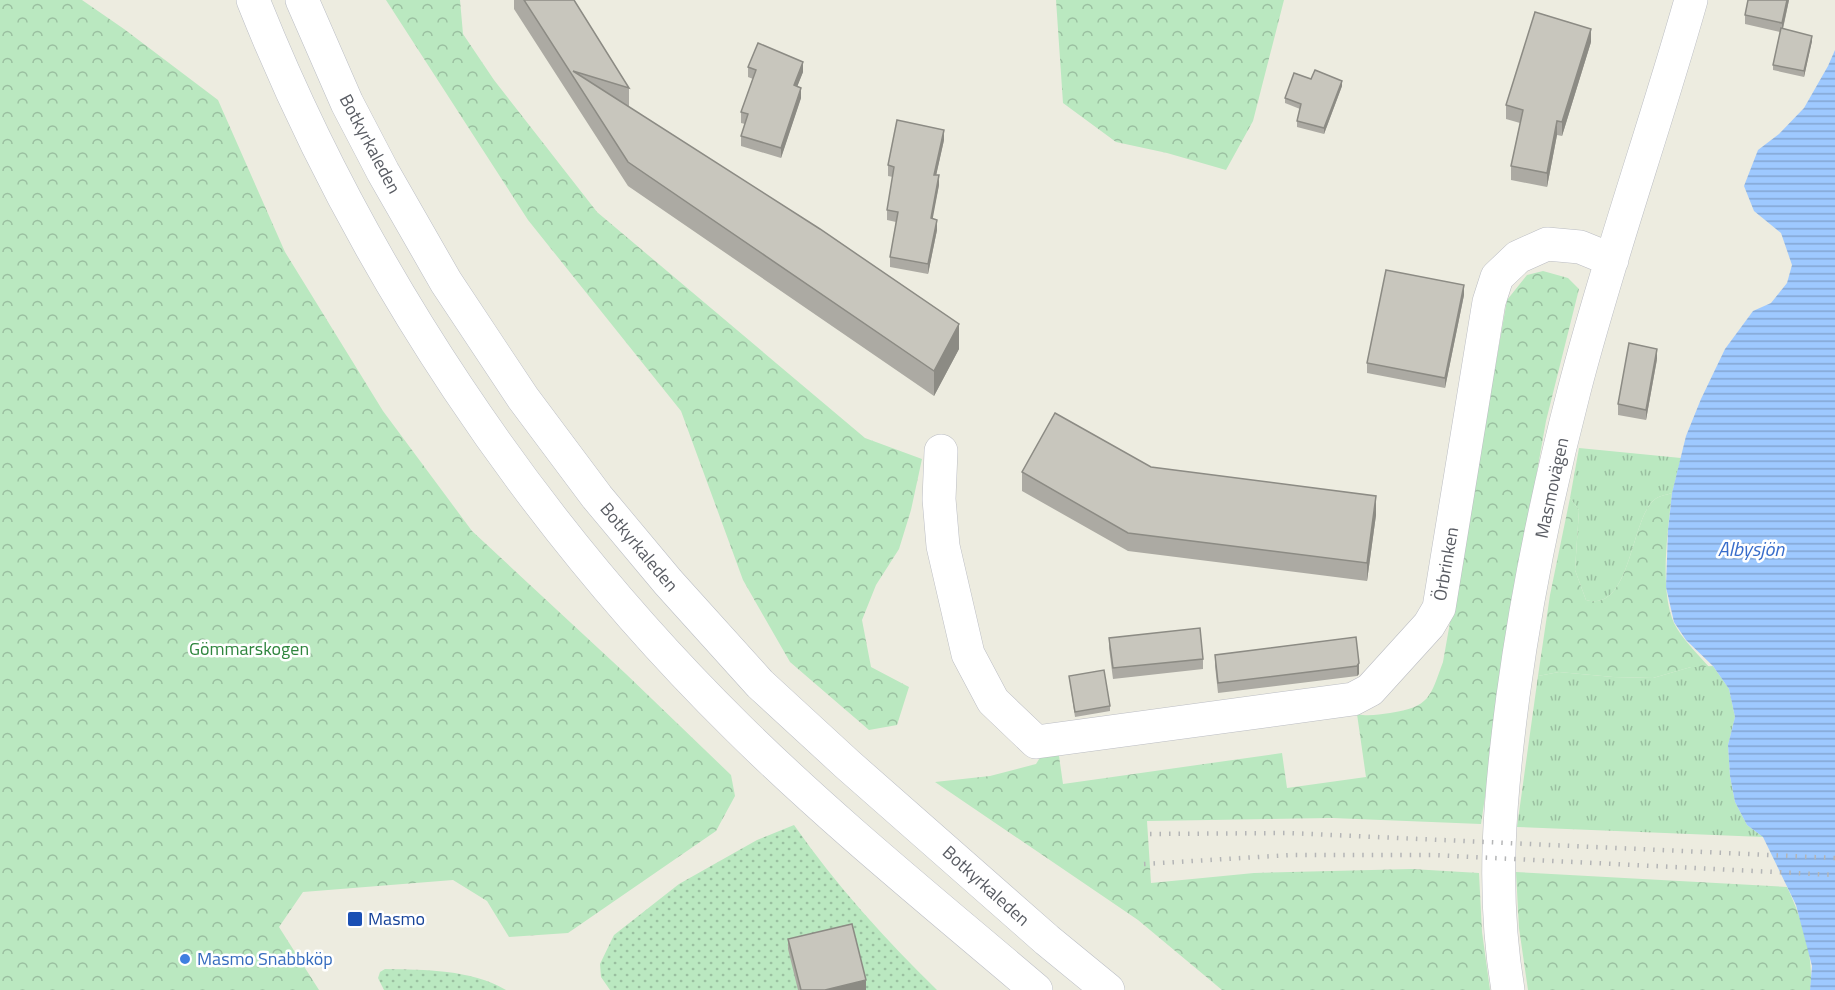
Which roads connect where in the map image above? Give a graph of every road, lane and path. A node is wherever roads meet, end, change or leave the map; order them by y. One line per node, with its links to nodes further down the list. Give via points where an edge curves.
1 (253, 0): 6 (main road, via 315,138 378,259 495,441 573,544 736,727)
2 (302, 0): 7 (main road, Botkyrkaleden, via 347,103 446,282 523,398 597,497 760,684)
3 (1691, 0): 4 (main road, Masmovägen)
4 (1612, 261): 5 (main road, Örbrinken, via 1580,247 1547,244 1518,257 1497,277 1489,303 1439,608 1429,625 1370,690 1353,699 1036,742 993,701 968,654 943,546 939,499); 8 (main road, Masmovägen, via 1574,392 1522,632 1500,813 1497,891)
5 (941, 451)
6 (1036, 990)
7 (1108, 990)
8 (1508, 990)

